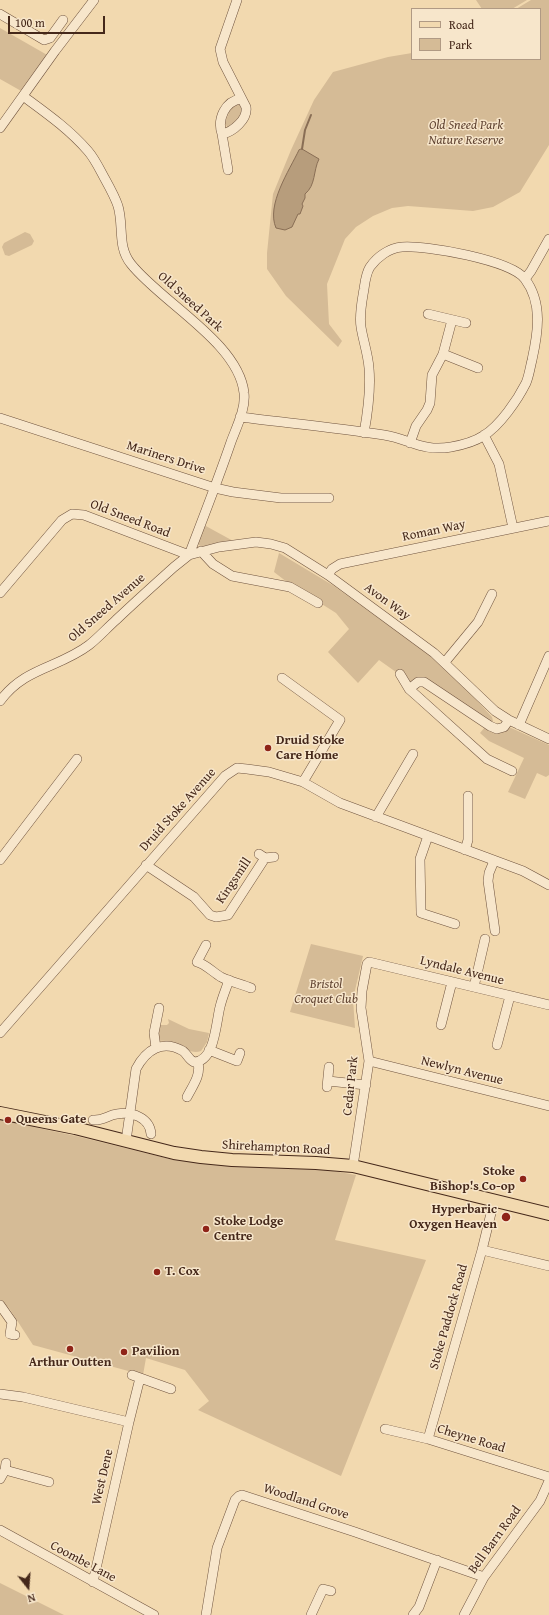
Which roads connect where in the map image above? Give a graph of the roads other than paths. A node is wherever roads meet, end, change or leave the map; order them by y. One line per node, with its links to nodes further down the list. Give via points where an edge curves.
1 (94, 0): 6 (street)
2 (238, 0): 8 (street, via 220,49 223,62)
3 (0, 14): 5 (street, via 44,40 50,38)
4 (63, 20): 5 (street)
5 (56, 30): 6 (street)
6 (66, 37): 7 (street)
7 (24, 96): 9 (street); 19 (street, Old Sneed Park, via 89,151 118,207 122,247 130,263 228,357 237,371 244,392 245,400)
8 (241, 99): 10 (street, via 227,105 220,127); 10 (street, via 246,107 245,116 232,130)
9 (0, 128)
10 (222, 134): 11 (street)
11 (228, 170)
12 (549, 239): 13 (street)
13 (525, 279): 21 (street, via 518,272 458,253 401,247 390,250 378,258 369,268 360,324 369,367 369,405); 22 (street, via 538,310 538,326 527,381 507,412)
14 (428, 314): 15 (street)
15 (452, 320): 16 (street); 17 (street)
16 (466, 323)
17 (443, 354): 18 (street); 23 (street, via 432,375 430,403 416,426)
18 (478, 368)
19 (240, 417): 21 (street); 24 (street, Old Sneed Park)
20 (0, 418): 24 (street, Mariners Drive)
21 (364, 432): 23 (street, via 391,436)
22 (484, 435): 23 (street, via 449,448 431,448); 27 (street, via 499,464)
23 (410, 443)
24 (215, 488): 25 (street, Mariners Drive, via 281,498); 29 (street, Old Sneed Park)
25 (329, 498)
26 (549, 521): 27 (street, Roman Way)
27 (513, 528): 30 (street, Roman Way, via 340,564)
28 (201, 551): 29 (street, Avon Way); 30 (street, Avon Way, via 256,542 271,544 296,554); 33 (street, via 213,564 232,576 290,587)
29 (189, 555): 31 (street, Old Sneed Road, via 84,515 72,514 62,520); 39 (street, Old Sneed Avenue, via 88,645 19,681)
30 (328, 575): 35 (street, Avon Way)
31 (0, 593)
32 (492, 594): 35 (street, via 478,622)
33 (318, 603)
34 (549, 656): 41 (street)
35 (445, 662): 40 (street, Avon Way, via 486,703)
36 (400, 674): 38 (street)
37 (282, 678): 48 (street, via 340,720)
38 (409, 689): 40 (street, via 418,682 424,682 497,729 504,727); 46 (street, via 487,759)
39 (0, 701)
40 (509, 720): 41 (street, Avon Way)
41 (519, 725): 42 (street, Avon Way)
42 (549, 739)
43 (413, 753): 50 (street)
44 (77, 760): 45 (street)
45 (71, 767): 47 (street); 54 (street)
46 (512, 771)
47 (78, 773)
48 (303, 782): 50 (street, Druid Stoke Avenue, via 340,803); 56 (street, Druid Stoke Avenue, via 269,772 237,768 231,771)
49 (471, 802): 52 (street)
50 (376, 817): 51 (street, Druid Stoke Avenue)
51 (428, 836): 52 (street, Druid Stoke Avenue); 58 (street, via 420,859 417,903 421,913)
52 (465, 850): 55 (street, Druid Stoke Avenue)
53 (266, 857): 56 (street, Kingsmill, via 228,915 222,917 210,915 194,897)
54 (0, 860)
55 (494, 861): 57 (street, Druid Stoke Avenue, via 523,871); 59 (street, via 488,881)
56 (146, 865): 71 (street, Druid Stoke Avenue)
57 (549, 885)
58 (455, 924)
59 (491, 926)
60 (482, 943): 65 (street)
61 (206, 945): 63 (street, via 197,962)
62 (369, 962): 64 (street, Lyndale Avenue); 76 (street, Cedar Park, via 361,1008)
63 (229, 980): 66 (street); 74 (street)
64 (452, 982): 65 (street, Lyndale Avenue); 70 (street)
65 (474, 987): 67 (street, Lyndale Avenue)
66 (251, 988)
67 (510, 996): 68 (street, Lyndale Avenue); 72 (street)
68 (549, 1005)
69 (159, 1008): 73 (street, via 161,1021 154,1033)
70 (445, 1019)
71 (0, 1033)
72 (501, 1040)
73 (156, 1048): 77 (street, via 169,1046 182,1051 192,1062); 83 (street, via 141,1059 136,1069)
74 (209, 1050): 75 (street, via 237,1060); 77 (street)
75 (240, 1053)
76 (369, 1061): 79 (street, Cedar Park); 81 (street, Newlyn Avenue)
77 (198, 1062): 80 (street, via 199,1075)
78 (330, 1067): 79 (street, via 328,1084)
79 (366, 1085): 87 (street, Cedar Park)
80 (187, 1098)
81 (549, 1106)
82 (0, 1112): 86 (main road, Shirehampton Road)
83 (130, 1115): 84 (street, via 120,1113 100,1121); 85 (street, via 144,1119 149,1124); 86 (street)
84 (93, 1120)
85 (151, 1134)
86 (126, 1141): 87 (main road, Shirehampton Road, via 200,1158)
87 (353, 1166): 88 (main road, Shirehampton Road)
88 (494, 1201): 89 (main road, Shirehampton Road); 90 (street, Stoke Paddock Road)
89 (549, 1214)
90 (482, 1250): 91 (street); 98 (street, Stoke Paddock Road)
91 (549, 1266)
92 (0, 1305): 93 (street, via 12,1322 10,1334)
93 (14, 1335)
94 (171, 1389): 96 (street, West Dene, via 136,1377)
95 (0, 1394): 96 (street, via 24,1397)
96 (129, 1422): 108 (street, West Dene)
97 (385, 1429): 98 (street, Cheyne Road)
98 (428, 1439): 99 (street, Cheyne Road)
99 (549, 1477)
100 (0, 1479): 102 (street, via 5,1467)
101 (549, 1482): 103 (street, Bell Barn Road)
102 (42, 1483)
103 (540, 1501): 104 (street); 107 (street, Bell Barn Road)
104 (549, 1505)
105 (0, 1530): 108 (street, Coombe Lane)
106 (437, 1560): 107 (street, Woodland Grove); 111 (street, Woodland Grove, via 310,1517 238,1496 217,1548); 113 (street, via 419,1607)
107 (484, 1577): 114 (street, Bell Barn Road)
108 (93, 1582): 110 (street, Coombe Lane)
109 (331, 1591): 112 (street, via 323,1589)
110 (154, 1615)
111 (206, 1615)
112 (312, 1615)
113 (413, 1615)
114 (464, 1615)

